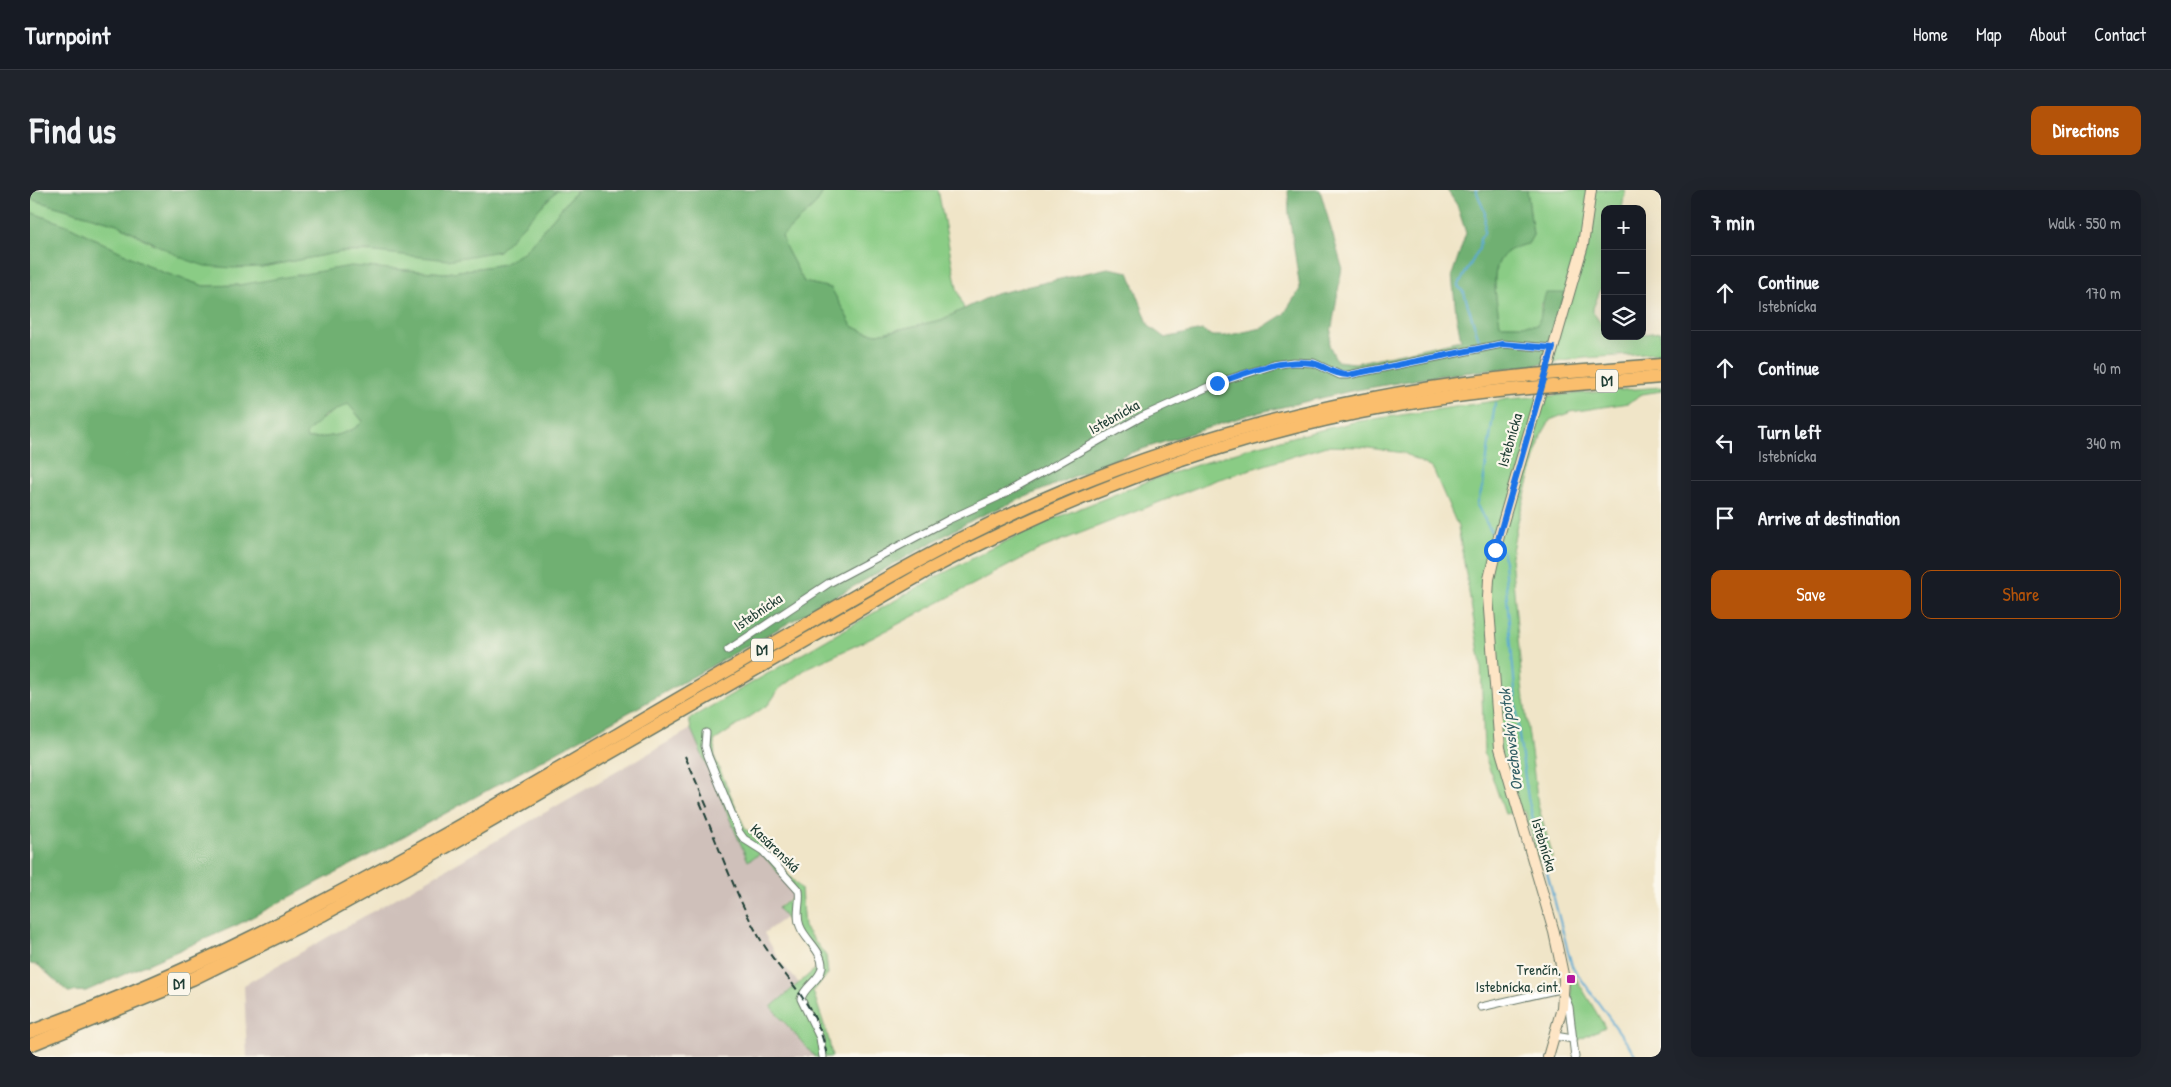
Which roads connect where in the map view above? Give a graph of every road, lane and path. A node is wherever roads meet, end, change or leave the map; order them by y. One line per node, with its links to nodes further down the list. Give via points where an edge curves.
1 (1591, 190): 2 (street, Istebnícka, via 1583,245)
2 (1553, 348): 5 (street, Istebnícka); 6 (street, Istebnícka, via 1502,344 1348,375 1314,363 1293,362 1217,383 1141,417 998,498 950,519 829,583)
3 (1661, 365): 5 (highway, D1, bridge, via 1558,373)
4 (1661, 377): 5 (highway, D1)
5 (1543, 381): 8 (street, Istebnícka, via 1495,550 1489,579 1488,619 1500,748 1554,932); 10 (highway, D1, via 1412,390 1276,418 1164,452 1063,491 965,536 870,588 315,906 187,968); 13 (highway, D1, bridge, via 1529,388 1432,399 1306,424 1174,462 1067,502 917,576 324,914 192,979)
6 (728, 650)
7 (706, 733): 14 (street, Kasárenská, via 708,756 739,832 762,851 799,891 799,924 822,965 820,974 801,999 820,1038)
8 (1564, 990): 9 (street); 11 (street, Istebnícka); 12 (street)
9 (1481, 1007)
10 (30, 1032)
11 (1555, 1036): 12 (street); 15 (street, Istebnícka)
12 (1573, 1039): 16 (street)
13 (30, 1045)
14 (823, 1057)
15 (1548, 1057)
16 (1575, 1057)

